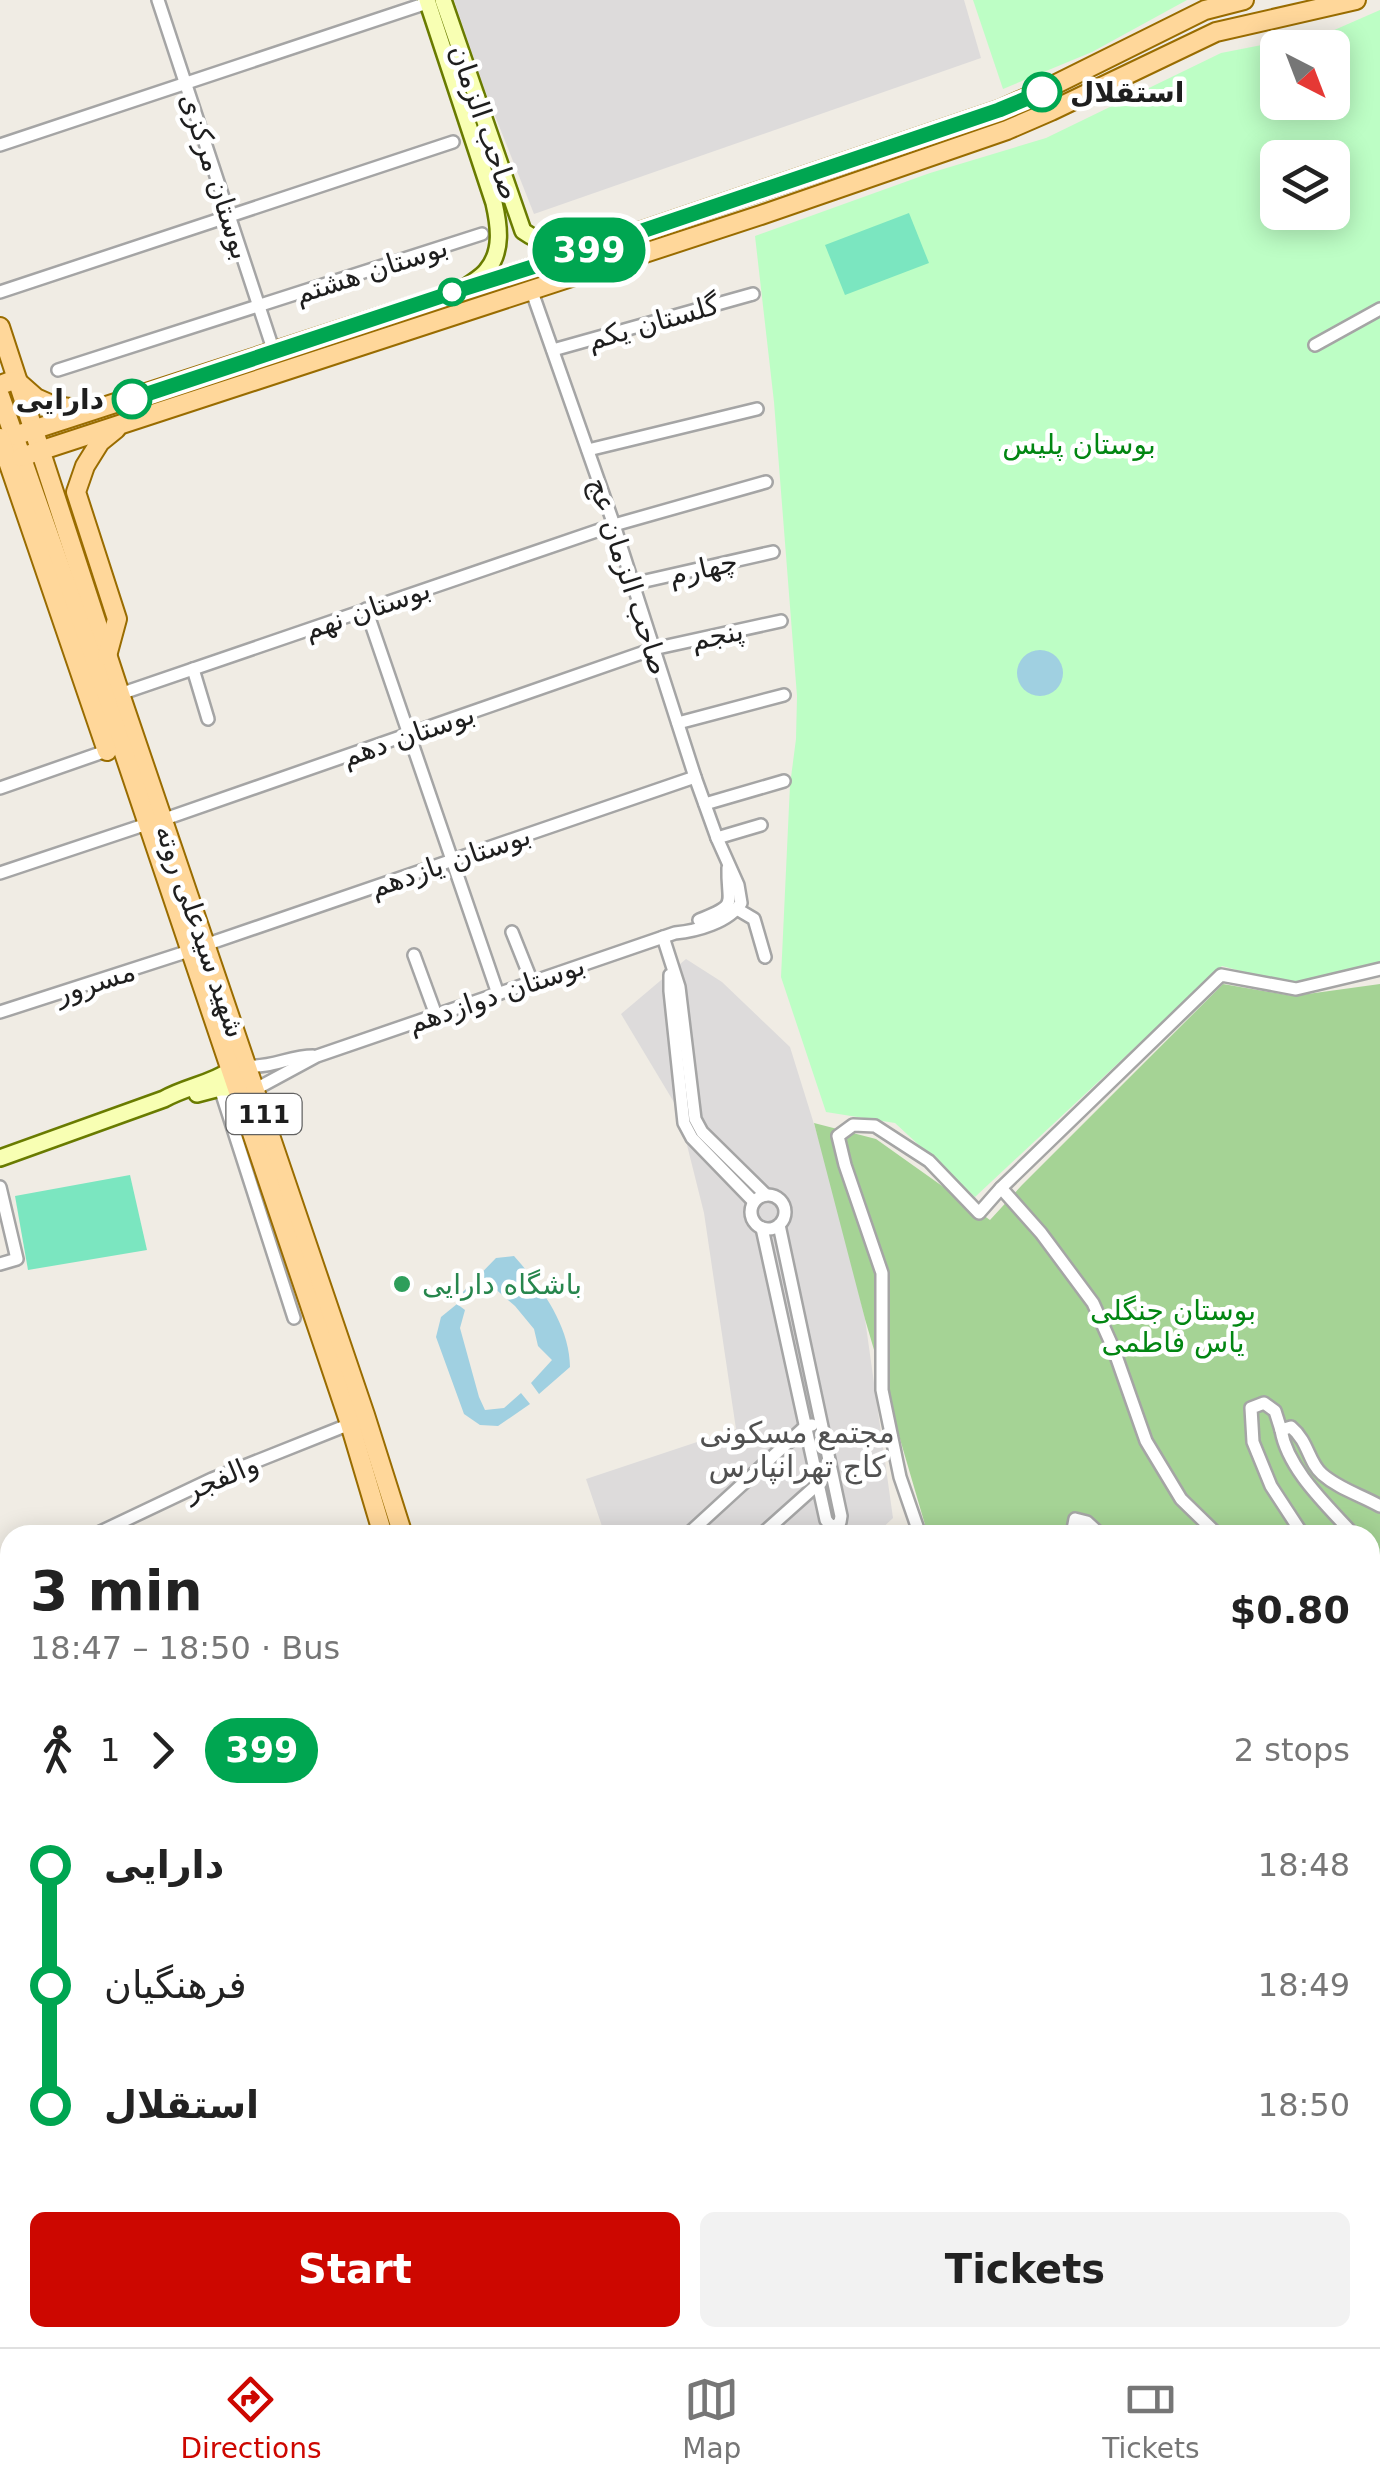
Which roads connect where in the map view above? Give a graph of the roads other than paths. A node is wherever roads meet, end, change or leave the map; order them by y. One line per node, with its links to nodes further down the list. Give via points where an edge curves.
1 (158, 0): 5 (street, بوستان مرکزی)
2 (1244, 0): 12 (main road, via 1205,10 999,110)
3 (1356, 0): 14 (main road, via 1216,32 1007,130)
4 (432, 1): 5 (street); 9 (main road, صاحب الزمان); 10 (main road, صاحب الزمان)
5 (185, 83): 7 (street); 8 (street, بوستان مرکزی)
6 (453, 142): 8 (street)
7 (0, 144)
8 (229, 216): 15 (street); 17 (street, بوستان مرکزی)
9 (500, 228): 10 (main road, via 513,243); 13 (main road, صاحب الزمان, via 487,271)
10 (523, 231): 12 (main road, صاحب الزمان, via 559,248)
11 (482, 234): 17 (street, بوستان هشتم)
12 (592, 248): 13 (main road)
13 (463, 289): 20 (main road)
14 (532, 289): 22 (street, صاحب الزمان عج); 24 (main road)
15 (0, 292)
16 (754, 294): 22 (street, گلستان یکم)
17 (259, 306): 23 (street, بوستان مرکزی); 25 (street, بوستان هشتم)
18 (1380, 309): 21 (street)
19 (0, 328): 27 (main road, شهید سیدعلی روته / 111)
20 (312, 339): 23 (main road); 24 (main road, via 301,355)
21 (1316, 345)
22 (553, 350): 34 (street, صاحب الزمان عج)
23 (274, 352): 26 (main road); 30 (main road)
24 (319, 360): 26 (main road)
25 (58, 370)
26 (281, 372): 31 (main road)
27 (9, 384): 30 (main road, via 54,406); 32 (main road, شهید سیدعلی روته / 111)
28 (0, 396): 33 (main road, شهید سیدعلی روته / 111)
29 (757, 409): 34 (street)
30 (96, 411): 32 (main road)
31 (124, 422): 35 (main road); 38 (main road, via 85,466)
32 (34, 430): 33 (main road); 35 (main road, شهید سیدعلی روته / 111)
33 (7, 437): 36 (main road, شهید سیدعلی روته / 111); 45 (main road)
34 (588, 450): 39 (street, صاحب الزمان عج)
35 (41, 452): 36 (main road); 40 (main road, شهید سیدعلی روته / 111)
36 (21, 457): 47 (main road, شهید سیدعلی روته / 111)
37 (766, 482): 39 (street, بوستان نهم)
38 (78, 506): 40 (main road); 47 (main road, via 117,619)
39 (614, 525): 42 (street, صاحب الزمان عج); 43 (street, بوستان نهم)
40 (70, 540): 47 (main road, شهید سیدعلی روته / 111)
41 (773, 552): 42 (street, چهارم)
42 (632, 584): 46 (street, صاحب الزمان عج)
43 (366, 609): 48 (street, بوستان نهم); 53 (street)
44 (781, 621): 46 (street, پنجم)
45 (66, 630): 47 (main road); 54 (main road)
46 (653, 649): 52 (street, صاحب الزمان عج); 53 (street, بوستان دهم)
47 (99, 654): 50 (main road, شهید سیدعلی روته / 111)
48 (192, 669): 50 (street, بوستان نهم); 51 (street)
49 (784, 695): 52 (street)
50 (113, 696): 54 (main road, شهید سیدعلی روته / 111); 59 (main road, شهید سیدعلی روته / 111)
51 (208, 719)
52 (678, 723): 55 (street, صاحب الزمان عج)
53 (408, 735): 59 (street, بوستان دهم); 62 (street)
54 (114, 749): 57 (street); 59 (main road, شهید سیدعلی روته / 111)
55 (696, 777): 58 (street, صاحب الزمان عج); 62 (street, بوستان یازدهم)
56 (784, 781): 58 (street)
57 (0, 788)
58 (705, 804): 61 (street, صاحب الزمان عج)
59 (155, 822): 64 (street, بوستان دهم); 68 (main road, شهید سیدعلی روته / 111)
60 (761, 825): 61 (street)
61 (717, 838): 63 (street, صاحب الزمان عج)
62 (451, 860): 68 (street, بوستان یازدهم); 73 (street)
63 (728, 864): 65 (street, via 738,885); 67 (street, بوستان دوازدهم, via 731,900 725,908)
64 (0, 874)
65 (737, 908): 67 (street, بوستان دوازدهم); 70 (street, via 754,919)
66 (512, 932): 72 (street)
67 (669, 935): 72 (street, بوستان دوازدهم); 82 (street, via 695,1119)
68 (197, 948): 74 (street, مسرور); 77 (main road, شهید سیدعلی روته / 111)
69 (414, 955): 75 (street)
70 (766, 957)
71 (1380, 969): 81 (street, via 1296,989 1221,975)
72 (532, 982): 73 (street, بوستان دوازدهم)
73 (498, 994): 75 (street, بوستان دوازدهم)
74 (0, 1012)
75 (436, 1015): 76 (street, بوستان دوازدهم)
76 (317, 1056): 77 (street, بوستان دوازدهم); 78 (street, بوستان دوازدهم)
77 (234, 1078): 78 (main road, شهید سیدعلی روته / 111); 79 (main road, via 179,1090); 86 (street); 87 (main road, شهید سیدعلی روته / 111)
78 (256, 1089): 95 (main road, شهید سیدعلی روته / 111)
79 (0, 1158)
80 (0, 1187): 85 (street, via 17,1259)
81 (1001, 1188): 100 (street, via 980,1213 928,1162 875,1126 853,1125 838,1136 882,1273 882,1390); 101 (street, via 1093,1303 1146,1441 1181,1499)
82 (760, 1198): 83 (street, via 784,1204); 84 (street, via 751,1210)
83 (779, 1225): 84 (street); 88 (street)
84 (762, 1228): 89 (street)
85 (0, 1264)
86 (294, 1318)
87 (350, 1424): 93 (street, والفجر); 94 (main road, شهید سیدعلی روته / 111)
88 (821, 1424): 89 (street); 99 (street, via 841,1516)
89 (806, 1426): 91 (street); 96 (street)
90 (1281, 1430): 92 (street, via 1291,1427 1302,1436 1319,1472); 102 (street, via 1264,1404 1252,1408 1253,1442); 103 (street, via 1296,1468)
91 (818, 1484): 97 (street); 98 (street)
92 (1380, 1506)
93 (115, 1525)
94 (380, 1525)
95 (400, 1525)
96 (698, 1525)
97 (772, 1525)
98 (830, 1525)
99 (837, 1525)
100 (917, 1525)
101 (1208, 1525)
102 (1296, 1525)
103 (1345, 1525)

